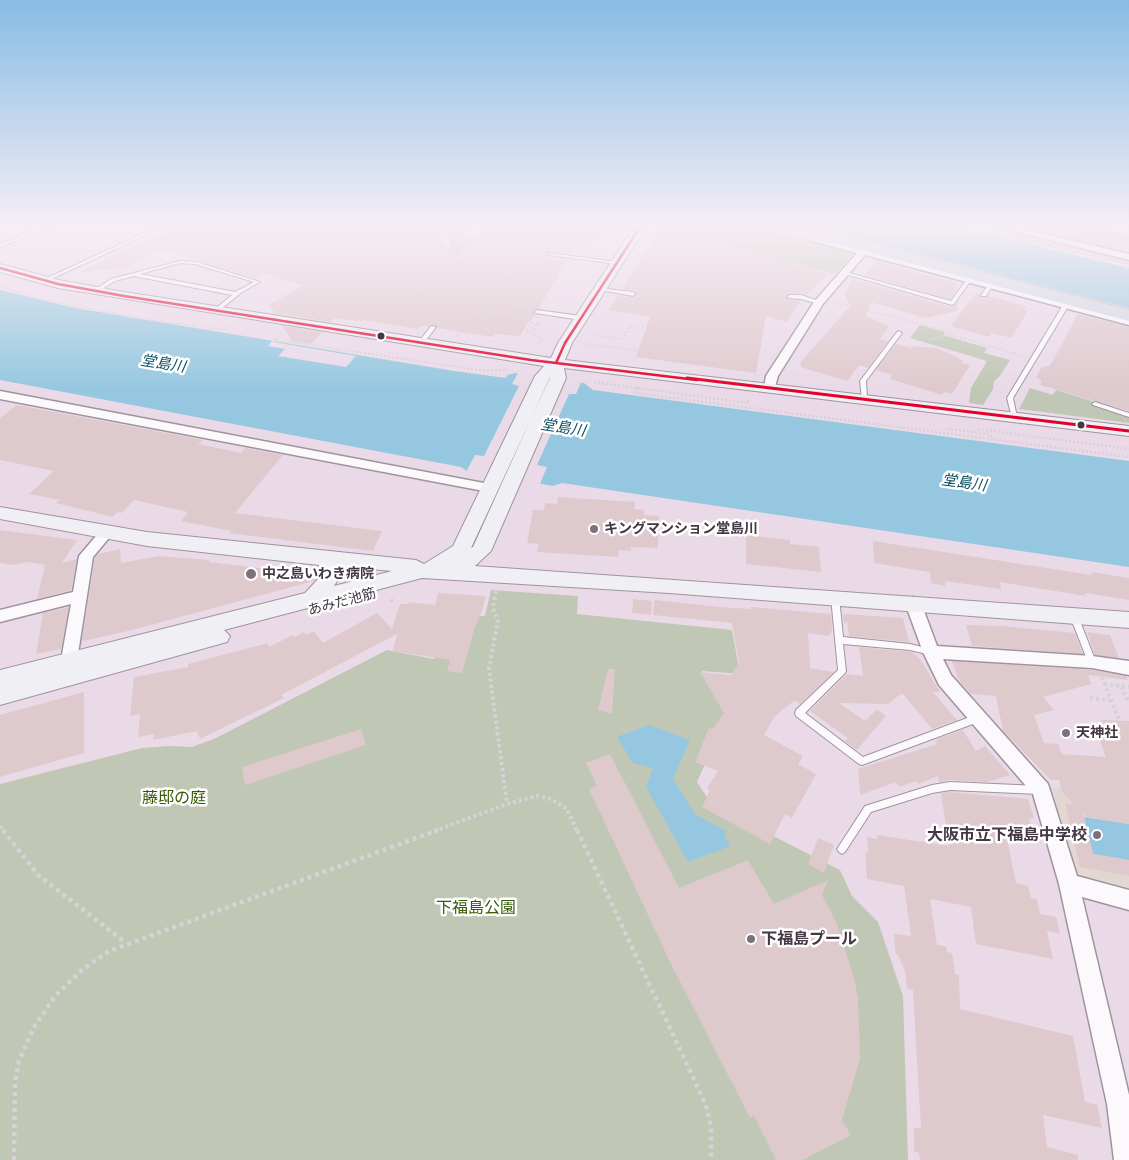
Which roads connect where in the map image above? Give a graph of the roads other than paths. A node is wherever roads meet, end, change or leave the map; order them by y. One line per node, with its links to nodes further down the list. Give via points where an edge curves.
1 (50, 281): 14 (street)
2 (111, 281): 14 (lane)
3 (173, 281): 15 (lane)
4 (183, 281): 15 (lane)
5 (255, 281): 15 (lane, via 258,282)
6 (605, 281): 13 (street, あみだ池筋)
7 (836, 281): 19 (street)
8 (876, 281): 9 (lane, via 952,303)
9 (965, 281)
10 (981, 281): 12 (street)
11 (989, 281): 23 (highway)
12 (991, 285): 17 (lane); 20 (street)
13 (600, 289): 16 (lane); 24 (street, あみだ池筋)
14 (95, 291): 21 (street)
15 (238, 293): 21 (lane)
16 (634, 294)
17 (984, 295)
18 (790, 297): 19 (lane)
19 (819, 302): 30 (street, via 772,376)
20 (1066, 305): 25 (street); 35 (lane, via 1010,398)
21 (216, 311): 28 (street)
22 (535, 316): 24 (lane)
23 (1129, 316)
24 (581, 318): 29 (street, あみだ池筋)
25 (1129, 322)
26 (433, 328): 28 (lane)
27 (899, 333): 32 (lane, via 863,381)
28 (421, 343): 29 (street)
29 (552, 373): 30 (street); 37 (street, あみだ池筋); 40 (street, あみだ池筋, via 514,480)
30 (770, 388): 32 (street)
31 (0, 395): 37 (street)
32 (864, 398): 35 (street)
33 (1095, 404): 34 (lane)
34 (1129, 415)
35 (1014, 417): 36 (street)
36 (1129, 431)
37 (492, 482): 42 (street, あみだ池筋, via 461,550)
38 (0, 513): 39 (street)
39 (107, 532): 41 (street, via 205,547); 45 (street, via 86,556)
40 (482, 548): 42 (street); 43 (street, あみだ池筋)
41 (325, 558): 42 (street); 47 (street, via 329,578)
42 (430, 569): 43 (street); 44 (street, あみだ池筋)
43 (455, 572): 44 (street); 46 (street); 58 (street, あみだ池筋)
44 (410, 574): 47 (street, あみだ池筋)
45 (80, 596): 49 (street); 54 (street)
46 (835, 597): 48 (street); 52 (lane)
47 (313, 598): 54 (street, あみだ池筋)
48 (913, 603): 50 (street); 53 (street)
49 (0, 616)
50 (1074, 616): 51 (street); 55 (lane)
51 (1129, 620)
52 (839, 640): 53 (lane); 59 (lane, via 842,672 799,713 862,761)
53 (931, 652): 55 (street); 59 (street, via 945,680)
54 (70, 660): 57 (street, あみだ池筋)
55 (1096, 668): 56 (street)
56 (1129, 668)
57 (0, 679)
58 (0, 696)
59 (978, 718): 60 (street)
60 (1040, 790): 61 (lane, via 950,786 932,789 868,809); 62 (street)
61 (842, 849)
62 (1069, 884): 63 (street); 64 (street, via 1119,1104)
63 (1129, 900)
64 (1127, 1160)

